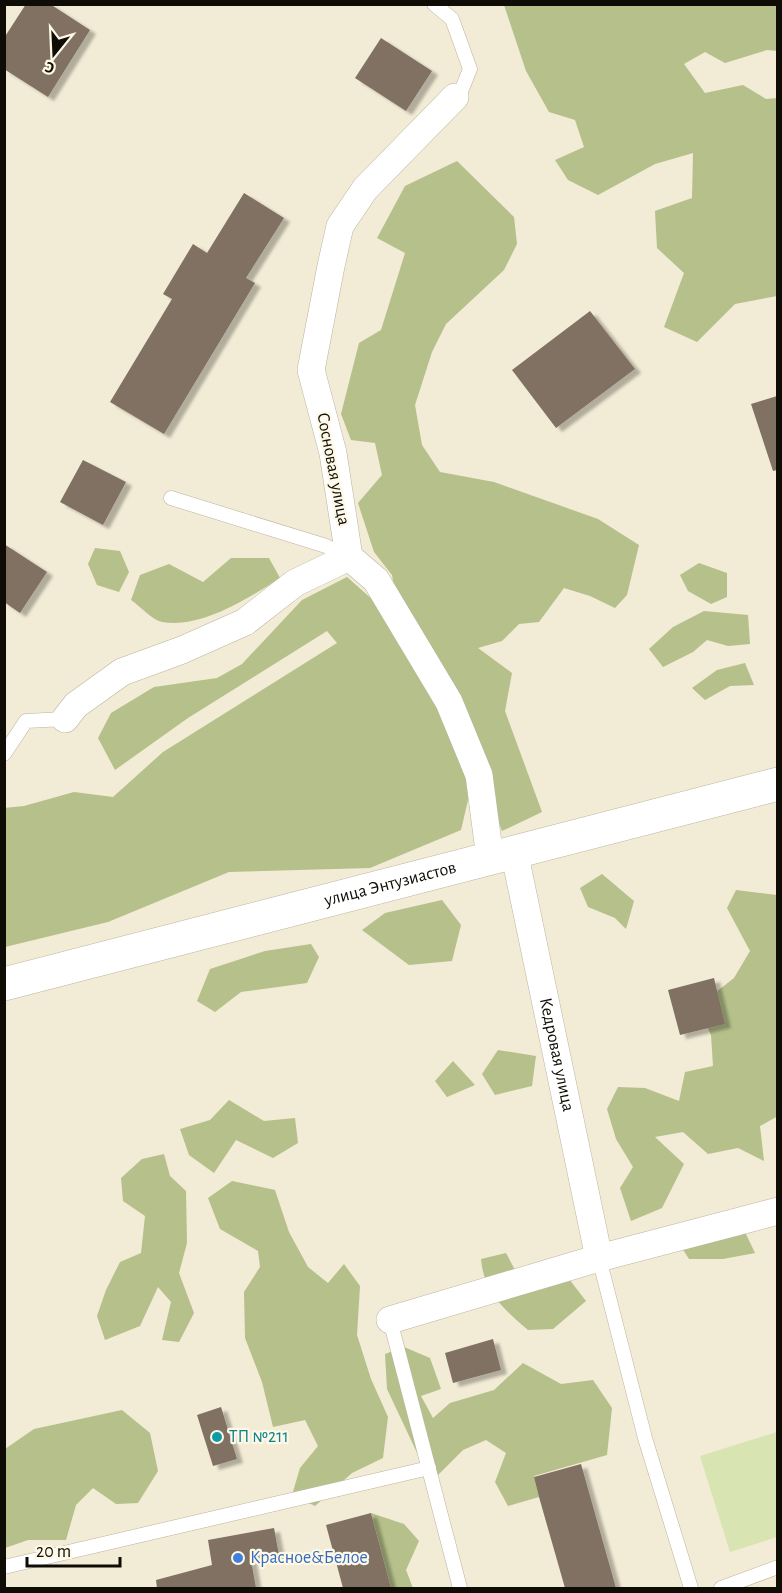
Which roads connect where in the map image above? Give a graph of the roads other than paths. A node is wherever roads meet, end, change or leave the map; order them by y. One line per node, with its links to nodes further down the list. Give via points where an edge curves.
1 (434, 4): 2 (lane, via 452,19 470,69)
2 (455, 97): 4 (street, Сосновая улица, via 365,189 340,226 311,370 333,453)
3 (171, 498): 4 (lane)
4 (350, 557): 5 (street, via 295,583 245,622 122,672 76,705); 8 (street, Кедровая улица, via 376,580 449,702 479,775)
5 (65, 719): 6 (lane, via 26,721)
6 (4, 754)
7 (777, 784): 8 (street, улица Энтузиастов)
8 (502, 855): 9 (street, улица Энтузиастов); 11 (street, Кедровая улица)
9 (4, 984)
10 (777, 1211): 11 (street)
11 (599, 1258): 12 (street); 17 (lane, via 645,1438)
12 (390, 1320): 13 (lane)
13 (429, 1468): 14 (lane); 16 (lane)
14 (4, 1567)
15 (777, 1567): 18 (lane)
16 (460, 1588)
17 (691, 1588)
18 (722, 1588)

